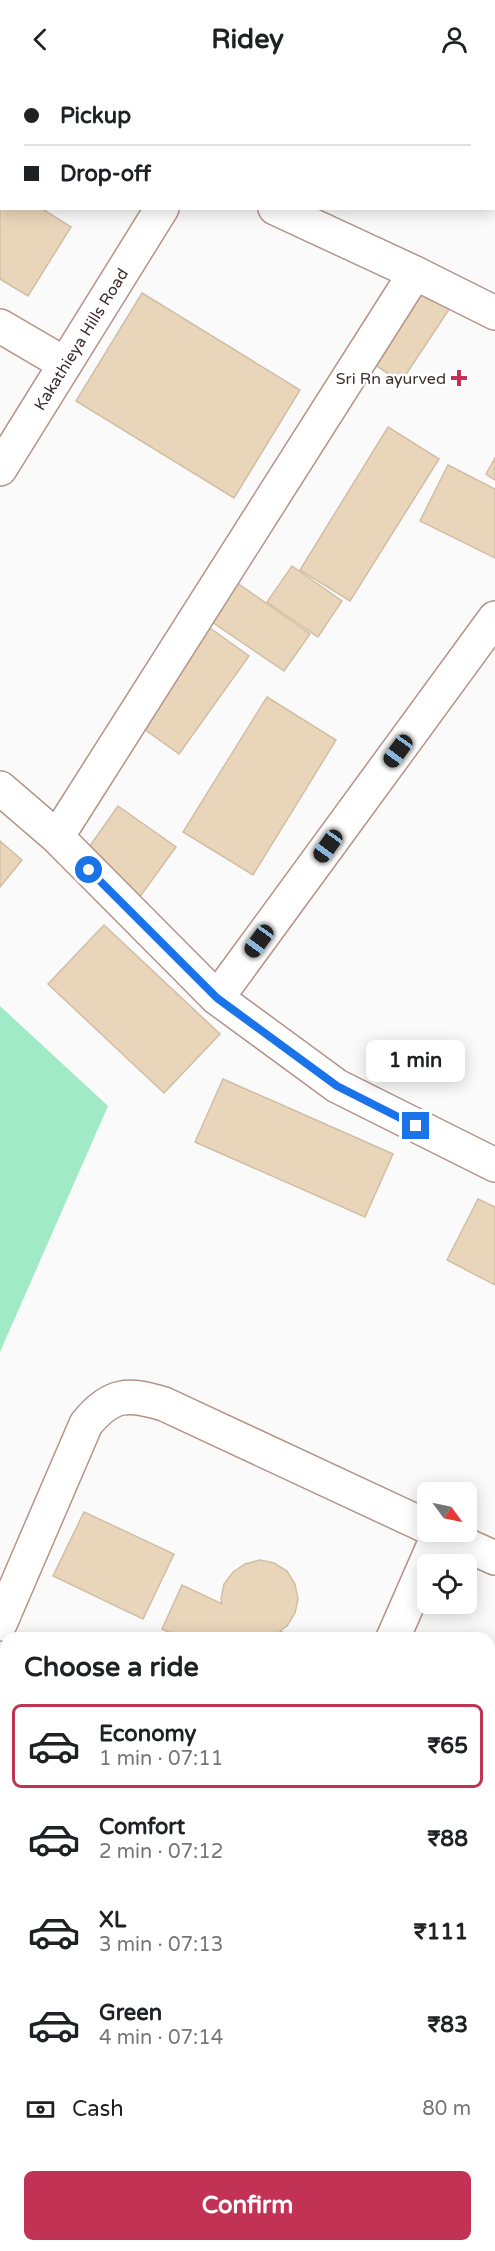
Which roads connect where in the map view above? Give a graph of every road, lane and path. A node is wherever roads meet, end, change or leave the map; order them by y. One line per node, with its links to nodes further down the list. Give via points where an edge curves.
1 (161, 210): 6 (street, Kakathieya Hills Road)
2 (279, 210): 3 (street)
3 (415, 273): 4 (street); 10 (street)
4 (495, 313)
5 (0, 326): 6 (street)
6 (65, 364): 7 (street, Kakathieya Hills Road)
7 (0, 469)
8 (495, 618): 11 (street)
9 (0, 788): 10 (street)
10 (57, 837): 11 (street)
11 (217, 998): 12 (street, via 337,1086)
12 (495, 1165)
13 (417, 1523): 17 (street, via 164,1404 141,1397 121,1397 99,1408 86,1424)
14 (430, 1542): 18 (street)
15 (459, 1542): 16 (street)
16 (495, 1558)
17 (0, 1624)
18 (395, 1632)

